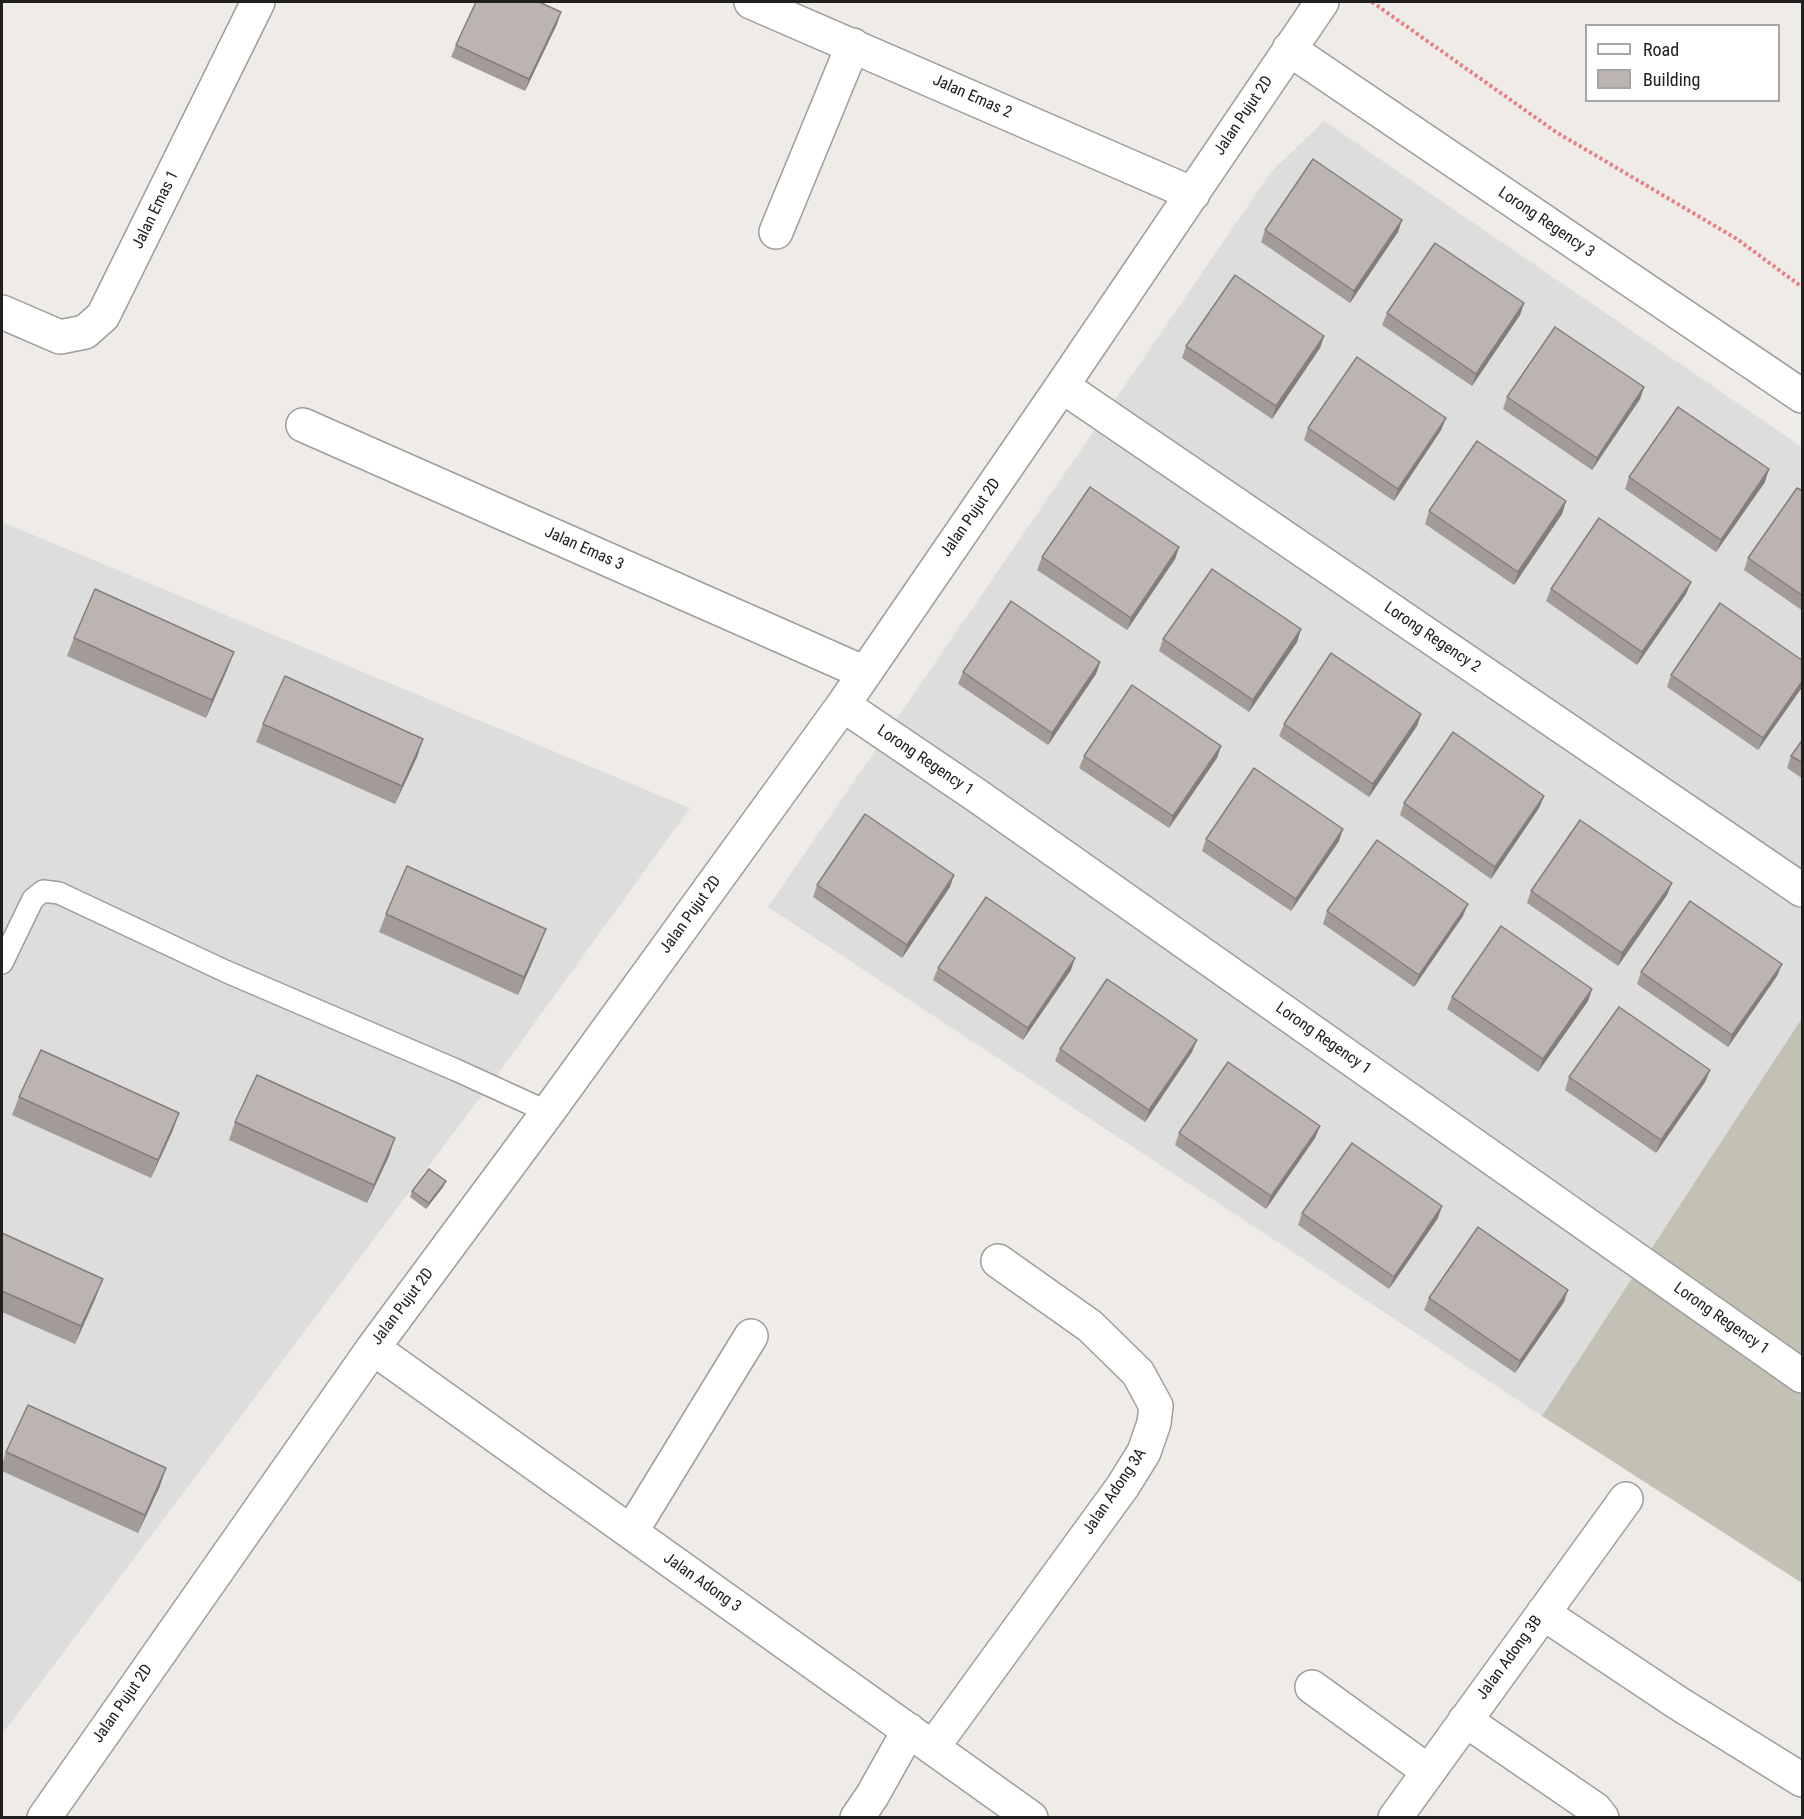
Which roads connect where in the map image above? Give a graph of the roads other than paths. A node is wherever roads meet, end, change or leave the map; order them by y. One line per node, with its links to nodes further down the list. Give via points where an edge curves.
1 (258, 2): 8 (street, Jalan Emas 1, via 103,316 85,332 60,338)
2 (751, 2): 4 (street, Jalan Emas 2)
3 (1322, 2): 5 (street, Jalan Pujut 2D)
4 (853, 45): 6 (street, Jalan Emas 2); 7 (street)
5 (1289, 49): 6 (street, Jalan Pujut 2D); 10 (street, Lorong Regency 3)
6 (1193, 194): 9 (street, Jalan Pujut 2D)
7 (776, 232)
8 (2, 312)
9 (1062, 386): 12 (street, Jalan Pujut 2D); 14 (street, Lorong Regency 2)
10 (1803, 396)
11 (303, 425): 12 (street, Jalan Emas 3)
12 (865, 673): 13 (street, Jalan Pujut 2D)
13 (843, 705): 16 (street, Jalan Pujut 2D); 20 (street, Lorong Regency 1)
14 (1803, 890)
15 (2, 963): 16 (lane, via 33,899 43,891 59,893 225,971)
16 (548, 1112): 19 (street, Jalan Pujut 2D)
17 (998, 1261): 26 (street, Jalan Adong 3A, via 1090,1326 1138,1374 1155,1406 1155,1423 1144,1452 1123,1486)
18 (751, 1336): 22 (street)
19 (373, 1348): 22 (street, Jalan Adong 3); 29 (street, Jalan Pujut 2D)
20 (1803, 1376)
21 (1626, 1499): 23 (street, Jalan Adong 3B)
22 (631, 1532): 26 (street, Jalan Adong 3)
23 (1543, 1613): 25 (street, Jalan Adong 3B); 28 (street)
24 (1312, 1687): 27 (street)
25 (1465, 1720): 27 (street, Jalan Adong 3B); 33 (street)
26 (921, 1738): 30 (street, Jalan Adong 3A); 31 (street, Jalan Adong 3)
27 (1428, 1771): 32 (street, Jalan Adong 3B)
28 (1803, 1780)
29 (44, 1818)
30 (856, 1818)
31 (1031, 1818)
32 (1395, 1818)
33 (1602, 1818)

